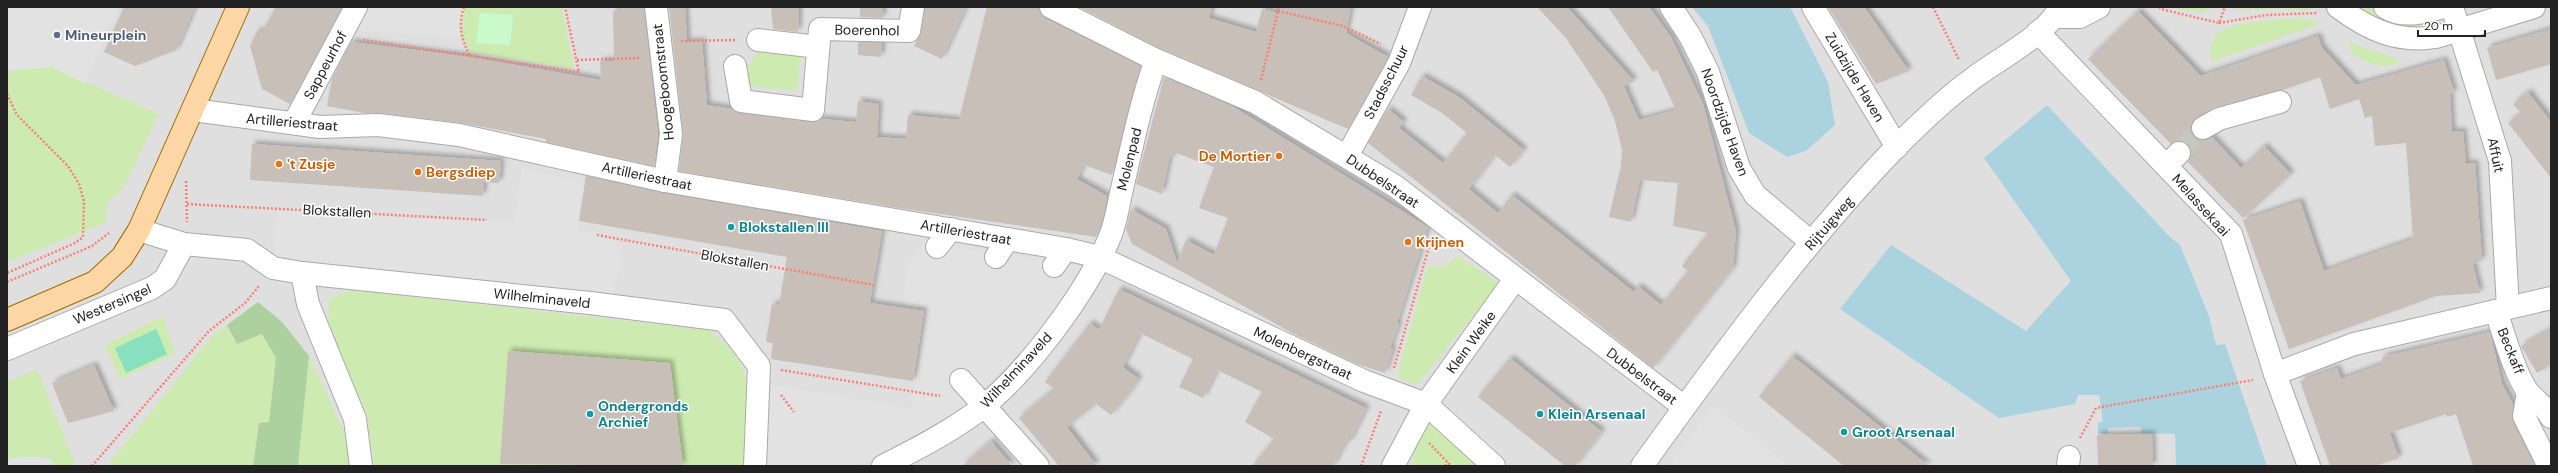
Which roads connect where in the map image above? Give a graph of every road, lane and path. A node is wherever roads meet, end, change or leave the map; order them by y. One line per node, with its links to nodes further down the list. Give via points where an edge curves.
1 (238, 7): 38 (main road, Westersingel)
2 (356, 7): 25 (street, Sappeurhof)
3 (464, 7): 30 (path, via 460,18 460,37)
4 (565, 7): 31 (path)
5 (656, 7): 28 (street, Hoogeboomstraat)
6 (913, 7): 27 (street, Boerenhol, via 909,31 820,29)
7 (1050, 7): 32 (street, Dubbelstraat)
8 (1420, 7): 29 (street, Stadsschuur)
9 (1671, 7): 52 (street, Noordzijde Haven, via 1690,36 1708,72 1739,168 1754,194)
10 (1813, 7): 41 (street, Zuidzijde Haven)
11 (1933, 7): 34 (path)
12 (2099, 7): 21 (street, via 2080,17)
13 (2159, 7): 22 (path)
14 (2225, 7): 22 (path)
15 (2385, 7): 16 (street, via 2408,14)
16 (2444, 7)
17 (2452, 7): 23 (street, Affuit)
18 (2534, 7): 23 (street)
19 (2338, 8): 22 (path, via 2307,15 2266,15); 23 (street, via 2387,36 2421,40)
20 (1279, 9): 29 (path, via 1343,26); 36 (path)
21 (2055, 10): 24 (street, Rijtuigweg)
22 (2219, 23)
23 (2460, 30): 63 (street, Affuit, via 2500,161)
24 (2038, 32): 34 (street, Rijtuigweg); 67 (street, Melassekaai, via 2172,159 2231,234)
25 (341, 37): 30 (path); 39 (street, Sappeurhof)
26 (758, 40): 27 (street, Boerenhol); 28 (path)
27 (818, 47): 33 (street, Boerenhol, via 813,110 741,102)
28 (660, 50): 31 (path); 44 (street, Hoogeboomstraat, via 671,134)
29 (1402, 54): 42 (street, Stadsschuur)
30 (471, 56): 31 (path, via 579,72)
31 (577, 60)
32 (1156, 60): 36 (street, Dubbelstraat); 55 (street, Molenpad, via 1146,87 1110,238)
33 (735, 66)
34 (1969, 81): 41 (street, Rijtuigweg)
35 (7, 94): 57 (path, via 24,123 68,166 79,184 84,201 83,237)
36 (1255, 102): 42 (street, Dubbelstraat)
37 (2280, 102): 40 (street, via 2218,119)
38 (193, 110): 39 (street, Artilleriestraat); 50 (main road, Westersingel)
39 (294, 123): 44 (street, Artilleriestraat, via 320,127 378,125 459,135)
40 (2203, 128)
41 (1897, 147): 52 (street, Rijtuigweg)
42 (1347, 156): 46 (street, Dubbelstraat, via 1394,186)
43 (186, 173): 45 (path)
44 (665, 181): 48 (street, Artilleriestraat)
45 (187, 204): 47 (path, Blokstallen); 53 (path)
46 (1437, 219): 59 (street, Dubbelstraat); 70 (path)
47 (487, 220)
48 (952, 229): 54 (street); 55 (street, Artilleriestraat, via 985,235 1002,248 1060,258)
49 (114, 230): 60 (path, via 92,246)
50 (139, 230): 53 (street, Wilhelminaveld); 64 (main road, Westersingel, via 122,257 95,282)
51 (597, 235): 61 (path, Blokstallen)
52 (1811, 242): 75 (street, Rijtuigweg)
53 (184, 244): 56 (street, Wilhelminaveld, via 247,250); 65 (street, Westersingel, via 165,279 152,288)
54 (938, 247)
55 (1099, 257): 70 (street, Molenbergstraat); 74 (street, Wilhelminaveld, via 1048,340)
56 (273, 268): 58 (street, Wilhelminaveld); 80 (path, via 245,303 209,331)
57 (7, 273)
58 (302, 273): 66 (street, Wilhelminaveld, via 590,303 724,320); 81 (street, via 308,304 355,419)
59 (1515, 279): 73 (street, Klein Weike); 75 (street, Dubbelstraat)
60 (7, 282)
61 (874, 285)
62 (2551, 298): 63 (street)
63 (2502, 309): 67 (street, via 2354,344); 71 (street, Beckaff, via 2510,352)
64 (7, 320)
65 (7, 349)
66 (759, 366): 72 (path); 82 (street)
67 (2275, 374): 91 (street, Melassekaai)
68 (961, 380): 74 (street)
69 (2242, 382): 79 (path, via 2096,408)
70 (1388, 390): 73 (street, Molenbergstraat); 85 (path)
71 (2528, 392): 76 (street, Beckaff, via 2544,404); 92 (street, Beckaff, via 2524,416)
72 (940, 396)
73 (1426, 404): 77 (street, Klein Weike); 89 (street, Molenbergstraat)
74 (984, 405): 83 (street, Wilhelminaveld, via 928,444); 84 (street)
75 (1684, 407): 90 (street, Rijtuigweg)
76 (2551, 417)
77 (1409, 436): 78 (path, via 1432,444); 86 (street, Klein Weike)
78 (1447, 462): 87 (path); 88 (path)
79 (2068, 462)
80 (92, 466)
81 (361, 466)
82 (755, 466)
83 (883, 466)
84 (1038, 466)
85 (1360, 466)
86 (1393, 466)
87 (1445, 466)
88 (1451, 466)
89 (1494, 466)
90 (1642, 466)
91 (2309, 466)
92 (2549, 466)

